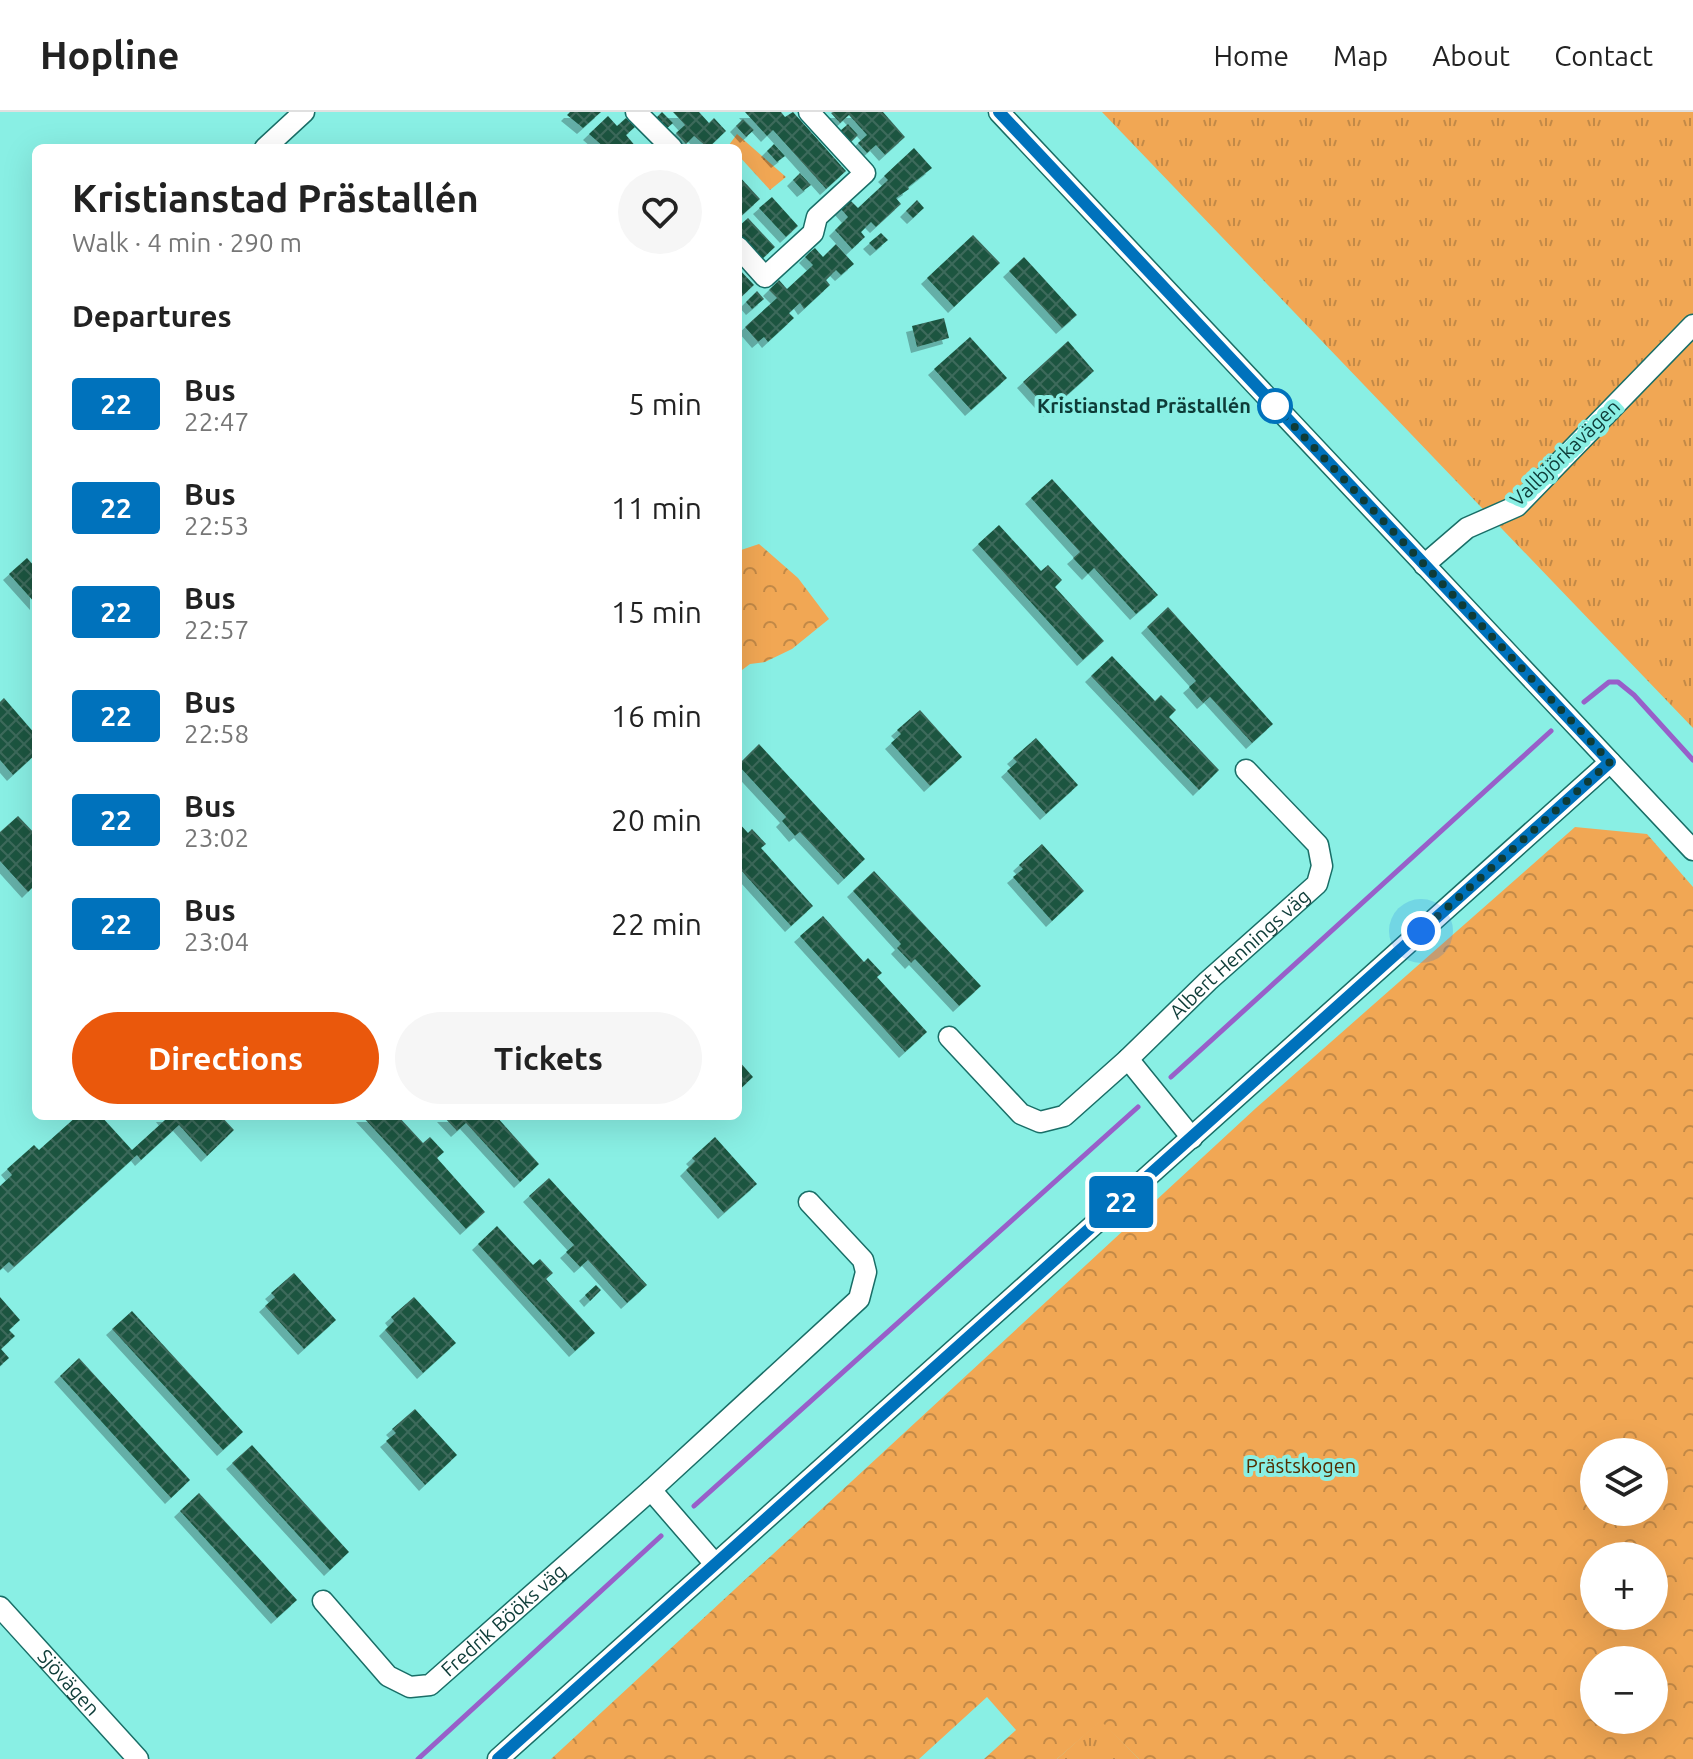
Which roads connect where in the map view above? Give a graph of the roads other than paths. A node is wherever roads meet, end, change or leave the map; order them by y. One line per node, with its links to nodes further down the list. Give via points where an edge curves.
1 (304, 112): 5 (street)
2 (636, 112): 6 (street)
3 (809, 112): 7 (street, via 865,173 817,217 813,233 765,277)
4 (999, 112): 9 (street)
5 (269, 144)
6 (668, 144)
7 (742, 251)
8 (1693, 325): 9 (street, Vallbjörkavägen, via 1517,506 1467,528)
9 (1424, 565): 10 (street)
10 (1610, 762): 12 (street); 15 (street)
11 (1246, 770): 14 (street, Albert Hennings väg, via 1318,845 1322,866 1317,884)
12 (1693, 850)
13 (949, 1037): 14 (street, Albert Hennings väg, via 1021,1114 1040,1122 1064,1116)
14 (1128, 1059): 15 (street)
15 (1192, 1138): 18 (street)
16 (809, 1202): 17 (street, Fredrik Bööks väg, via 863,1260 866,1272 859,1299)
17 (651, 1490): 18 (street); 19 (street, Fredrik Bööks väg, via 430,1685 410,1687 388,1676)
18 (715, 1564): 22 (street)
19 (323, 1601)
20 (0, 1607): 21 (street, Sjövägen)
21 (138, 1759)
22 (498, 1759)

